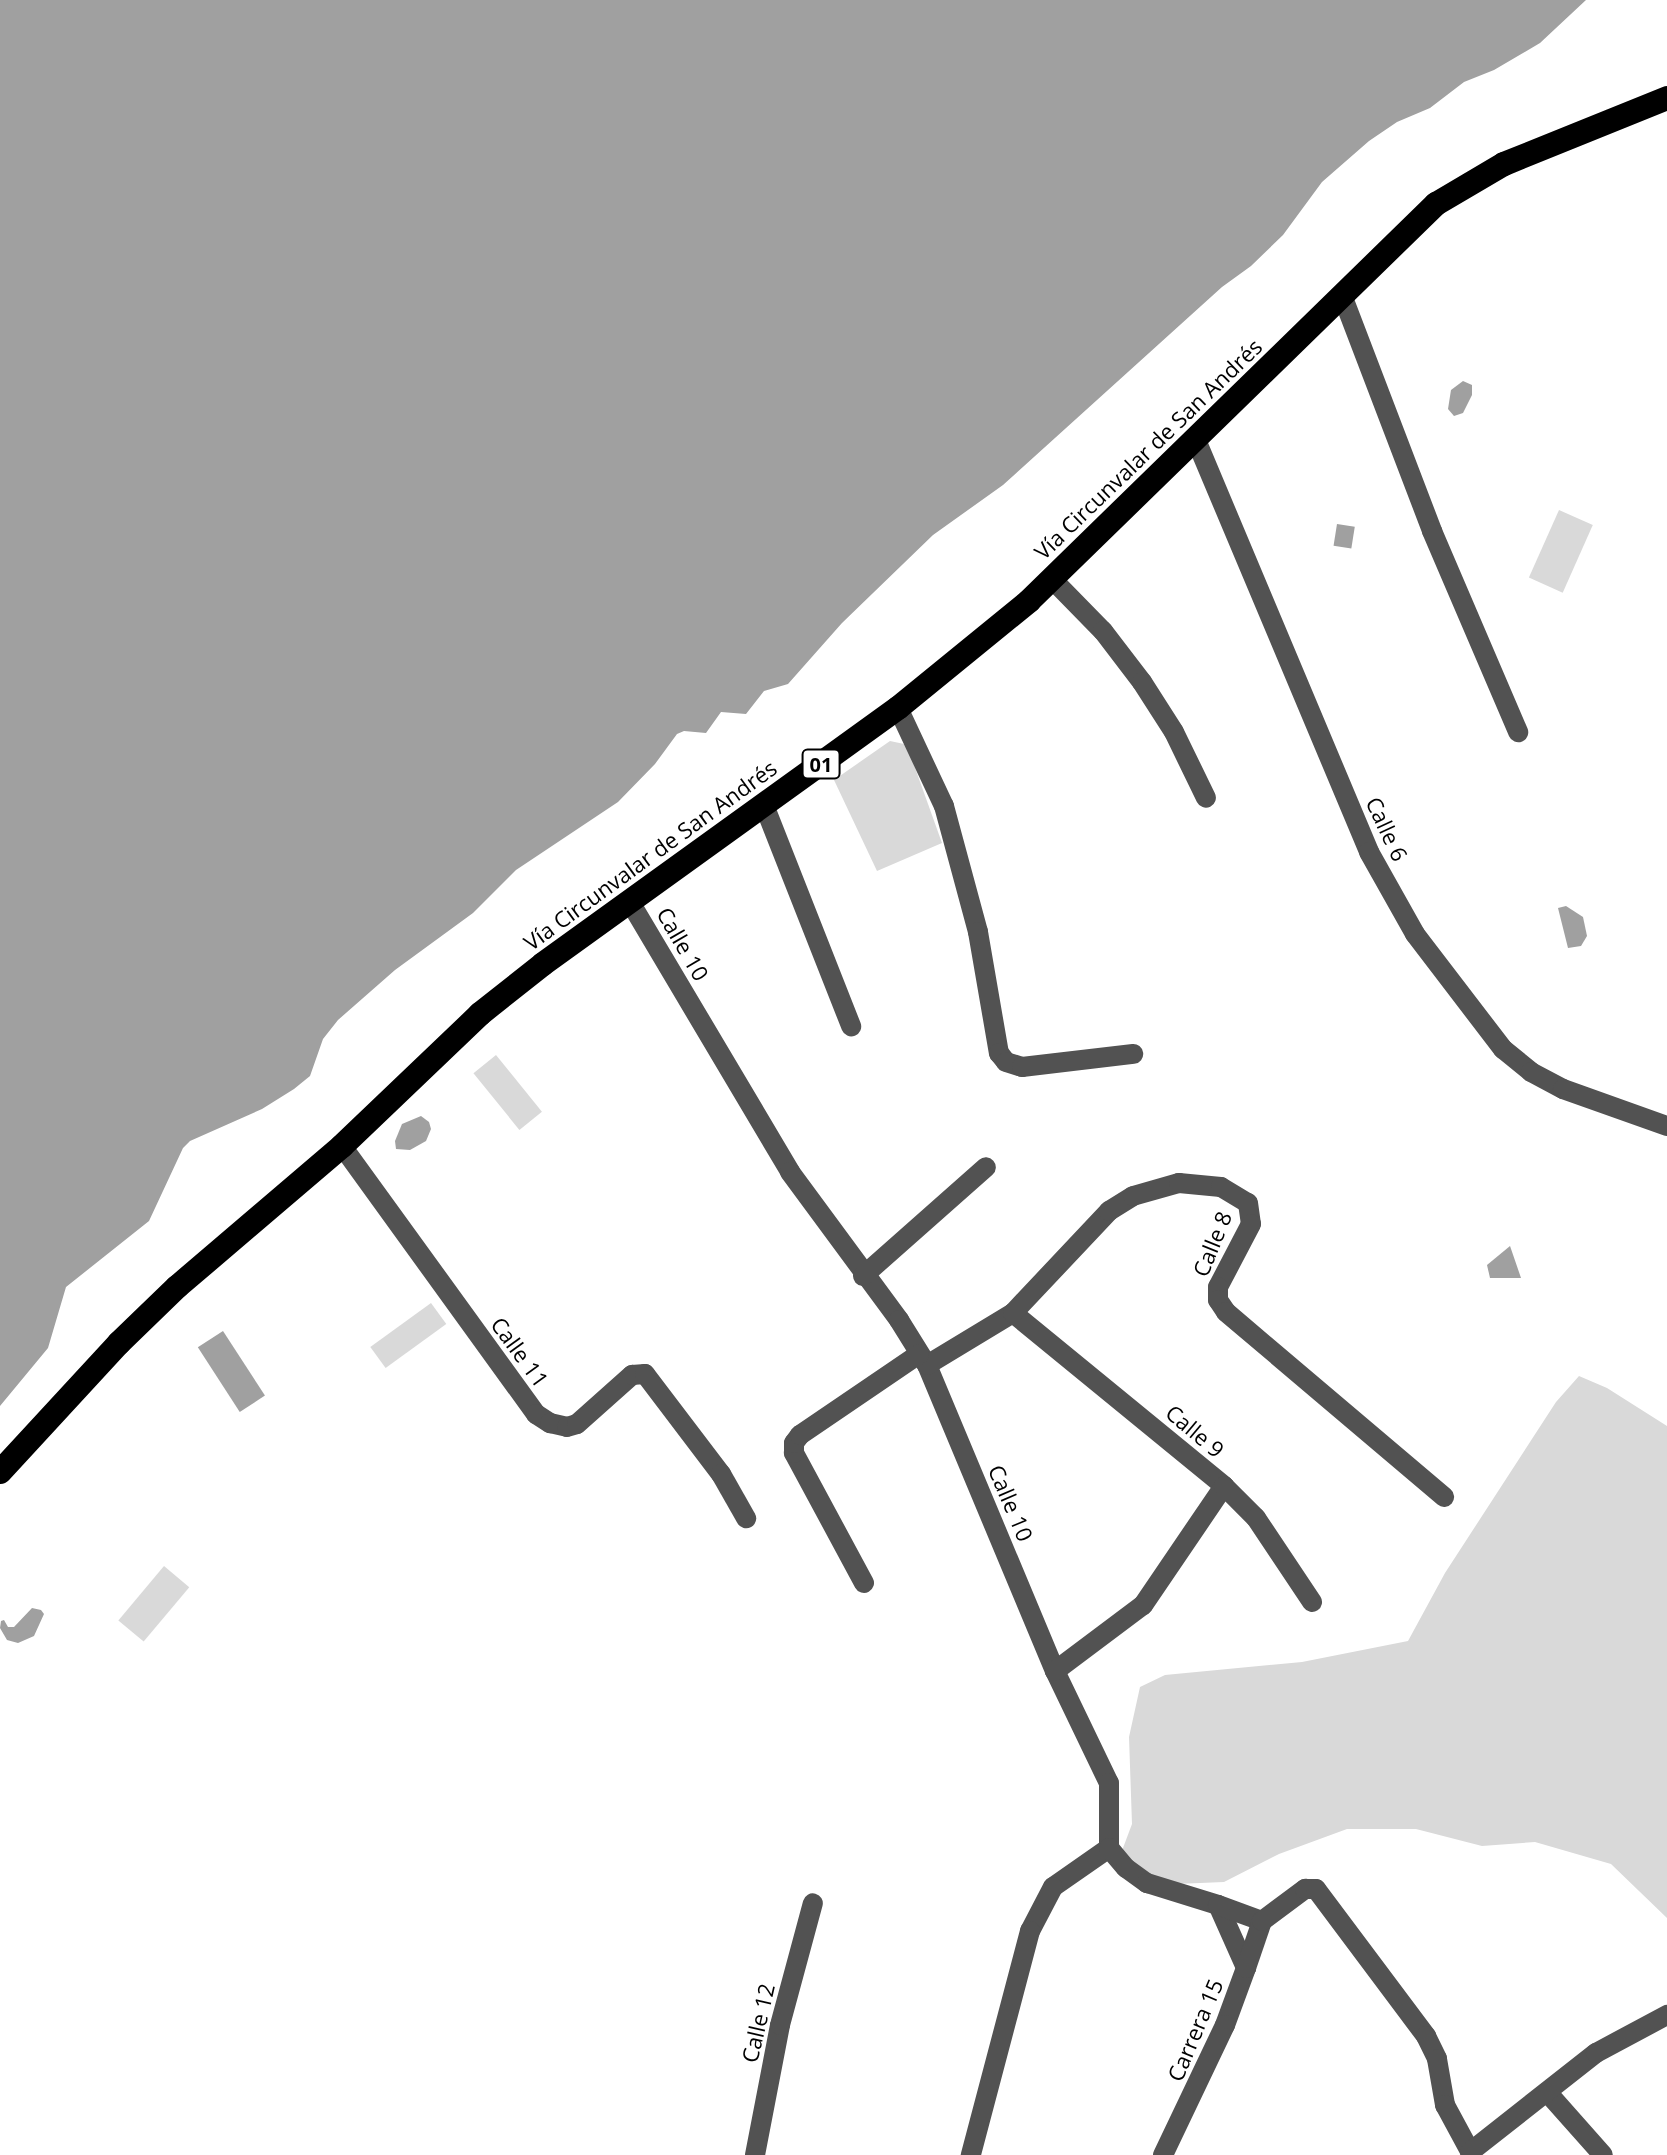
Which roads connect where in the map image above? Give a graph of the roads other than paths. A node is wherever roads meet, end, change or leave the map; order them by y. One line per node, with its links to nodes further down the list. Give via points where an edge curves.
1 (1667, 98): 2 (highway, Vía Circunvalar de San Andrés / 01, via 1504,164 1451,194)
2 (1342, 295): 3 (highway, Vía Circunvalar de San Andrés / 01); 6 (street, via 1432,531)
3 (1196, 440): 4 (highway, Vía Circunvalar de San Andrés / 01); 12 (street, Calle 6, via 1369,852 1415,934 1503,1049 1531,1072)
4 (1052, 579): 5 (highway, Vía Circunvalar de San Andrés / 01, via 975,649); 7 (street, via 1103,631 1142,682)
5 (898, 708): 8 (highway, Vía Circunvalar de San Andrés / 01); 11 (street, via 944,806 978,932 999,1053 1006,1062 1022,1067)
6 (1518, 732)
7 (1206, 798)
8 (764, 805): 9 (highway, Vía Circunvalar de San Andrés / 01); 10 (street)
9 (630, 902): 13 (highway, Vía Circunvalar de San Andrés / 01, via 480,1014); 15 (street, Calle 10, via 763,1128)
10 (851, 1026)
11 (1133, 1054)
12 (1667, 1126)
13 (342, 1146): 18 (highway, Vía Circunvalar de San Andrés / 01, via 177,1287); 21 (street, Calle 11, via 536,1414 550,1423 577,1424 632,1375 645,1374 721,1474)
14 (986, 1167): 15 (street)
15 (863, 1276): 17 (street, Calle 10)
16 (1013, 1313): 17 (street, Calle 8); 19 (street, Calle 9); 20 (street, Calle 8, via 1109,1211 1133,1196 1179,1183 1221,1187 1248,1203 1251,1224 1218,1287 1226,1312)
17 (923, 1359): 22 (street, Calle 8, via 794,1443 794,1453); 24 (street, Calle 10)
18 (0, 1472)
19 (1224, 1486): 23 (street, via 1256,1518); 24 (street, Calle 9, via 1143,1605)
20 (1444, 1497)
21 (746, 1518)
22 (864, 1583)
23 (1312, 1602)
24 (1055, 1671): 25 (street, Calle 10, via 1109,1783)
25 (1109, 1848): 27 (street, via 1147,1883); 34 (street, via 1053,1887 1035,1920)
26 (813, 1903): 33 (street, Calle 12, via 780,2025)
27 (1218, 1905): 28 (street); 29 (street, Carrera 15)
28 (1262, 1921): 29 (street); 32 (street, via 1305,1889 1316,1889 1426,2036 1437,2059 1445,2105)
29 (1246, 1968): 35 (street, Carrera 15)
30 (1667, 2015): 31 (street, via 1596,2053)
31 (1547, 2092): 32 (street); 36 (street)
32 (1471, 2153)
33 (755, 2155)
34 (971, 2155)
35 (1163, 2155)
36 (1603, 2155)

